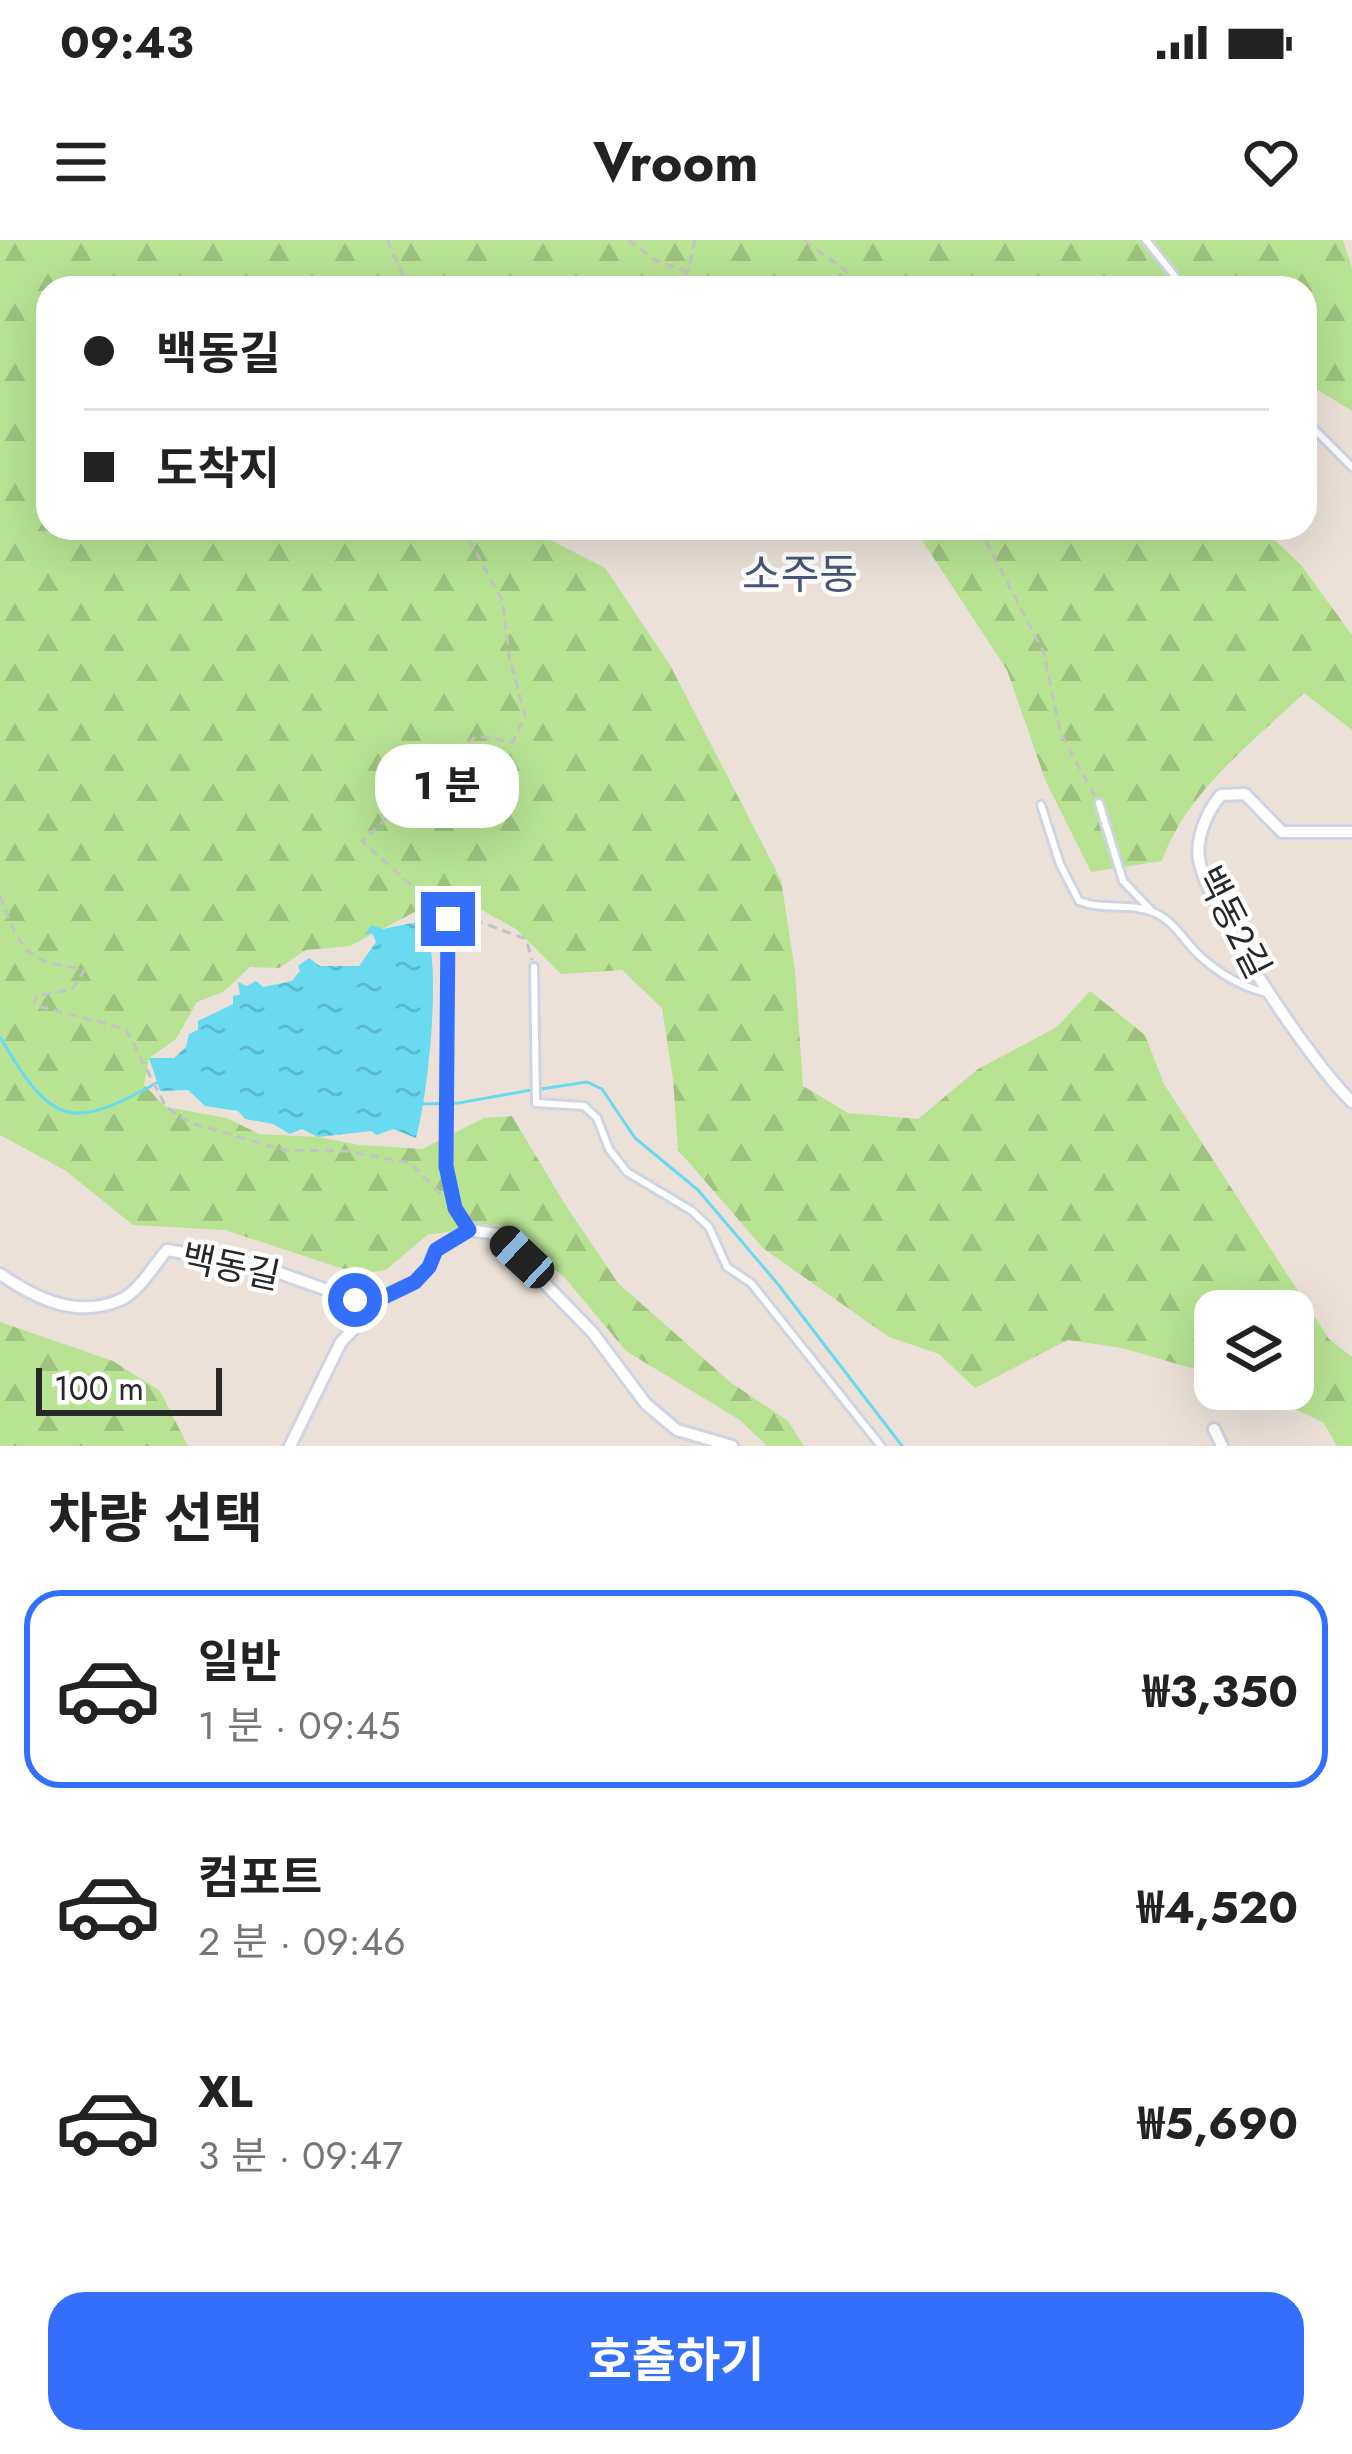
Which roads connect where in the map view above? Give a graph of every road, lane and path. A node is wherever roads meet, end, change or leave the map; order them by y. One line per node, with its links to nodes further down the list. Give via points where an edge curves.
1 (387, 240): 7 (path)
2 (628, 240): 6 (path)
3 (695, 240): 6 (path)
4 (805, 240): 9 (path)
5 (1146, 240): 10 (lane)
6 (688, 272): 8 (path)
7 (404, 276)
8 (684, 276)
9 (852, 276)
10 (1174, 276)
11 (1317, 432): 12 (lane)
12 (1352, 467)
13 (469, 540): 20 (path, via 503,602 525,715 513,742 476,736 362,841)
14 (985, 540): 15 (path, via 1043,651 1061,734)
15 (1099, 802): 19 (lane, via 1123,881)
16 (1041, 805): 19 (lane, via 1079,901)
17 (1352, 832): 22 (street, 백동2길, via 1282,832 1245,794 1221,795 1210,807 1198,861)
18 (0, 896): 24 (path, via 29,953 84,970 72,989 36,995 34,1005 126,1029 166,1107 254,1144 410,1163)
19 (1153, 912): 22 (lane, via 1244,987)
20 (448, 919): 21 (path, via 526,939); 24 (lane, via 446,1166)
21 (533, 967): 31 (lane, via 536,1103 584,1106 627,1172 709,1227 727,1267 751,1283)
22 (1270, 993): 23 (street, 백동2길)
23 (1352, 1102)
24 (455, 1208): 25 (lane)
25 (469, 1230): 27 (street, via 436,1250 415,1282); 30 (street, via 497,1234 522,1257 661,1417)
26 (0, 1274): 27 (street, 백동길, via 49,1304 100,1304 130,1293 167,1250 257,1264 355,1300)
27 (386, 1296): 29 (street, via 341,1342)
28 (1214, 1429): 32 (street)
29 (290, 1446)
30 (732, 1446)
31 (881, 1446)
32 (1222, 1446)

